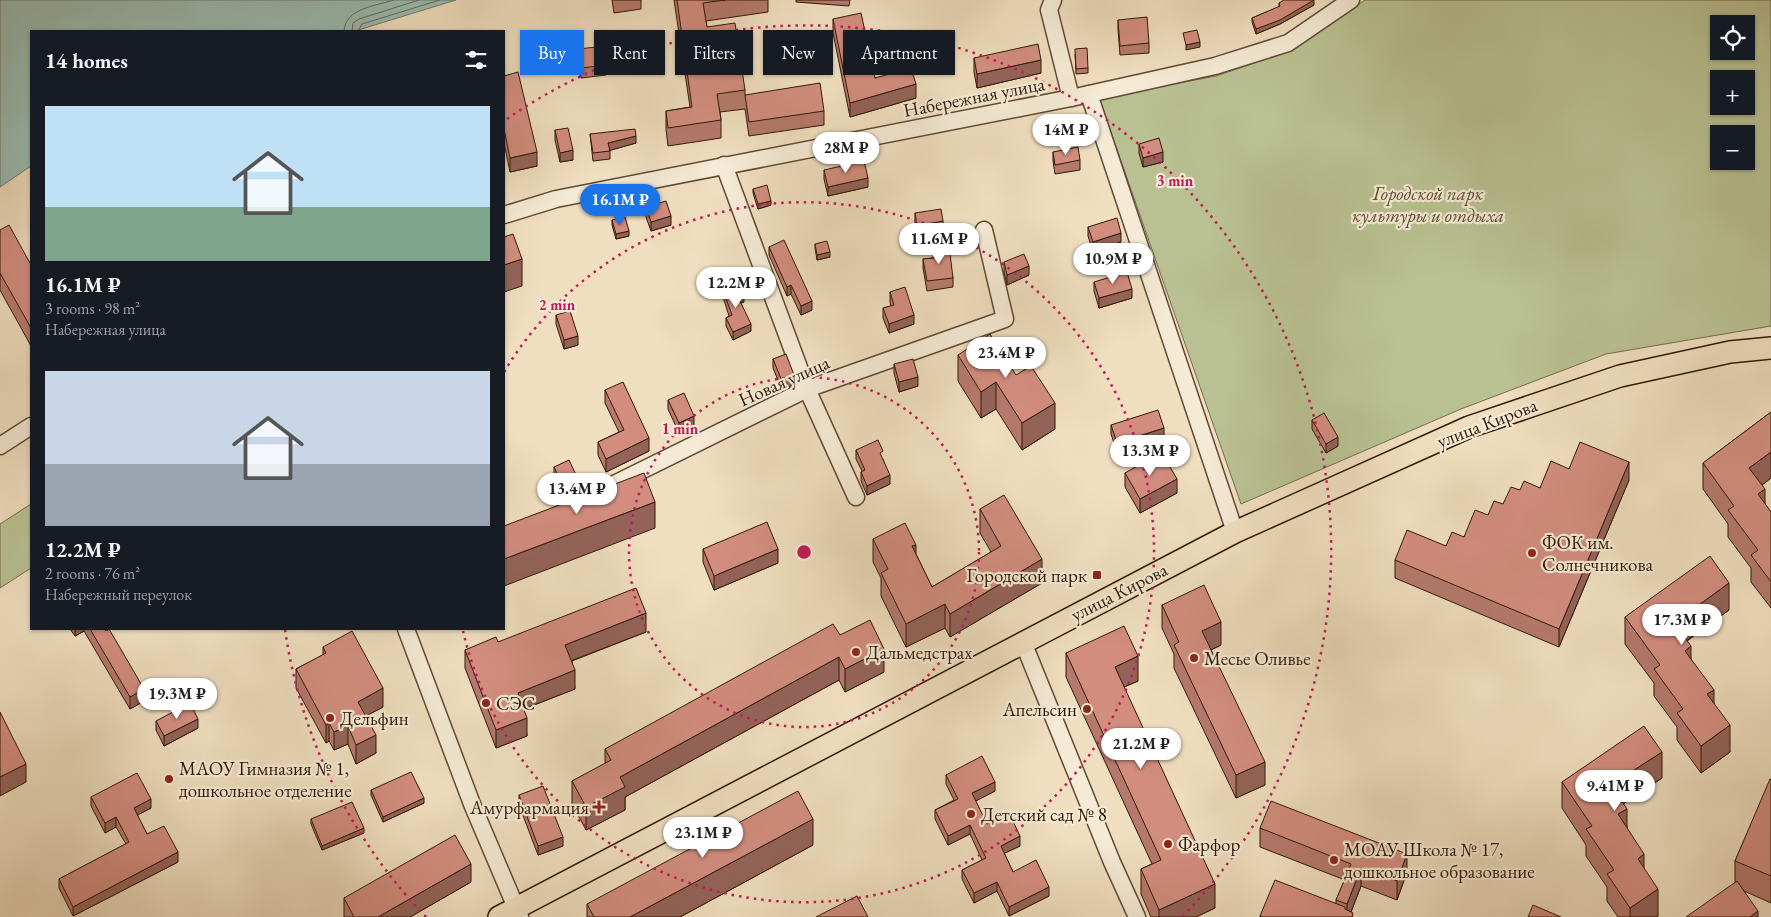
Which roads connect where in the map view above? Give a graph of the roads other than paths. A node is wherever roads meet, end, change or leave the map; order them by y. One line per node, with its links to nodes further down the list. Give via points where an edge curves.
1 (1053, 0): 4 (street, via 1049,10)
2 (1351, 0): 3 (street, Набережная улица, via 1288,43 1215,66)
3 (1088, 94): 4 (street, Набережная улица); 14 (street)
4 (1071, 98): 5 (street, Набережная улица)
5 (724, 165): 6 (street, Набережная улица, via 556,199); 9 (street)
6 (505, 215)
7 (984, 230): 9 (street, Новая улица, via 1005,319)
8 (1771, 348): 14 (main road, улица Кирова, via 1730,352 1620,376 1478,424)
9 (806, 389): 12 (street); 13 (street, Новая улица)
10 (30, 427): 11 (street)
11 (0, 446)
12 (856, 497)
13 (583, 499)
14 (1235, 532): 16 (main road, улица Кирова)
15 (406, 630): 17 (street)
16 (1023, 642): 17 (main road, улица Кирова); 18 (street)
17 (512, 914)
18 (1137, 917)

